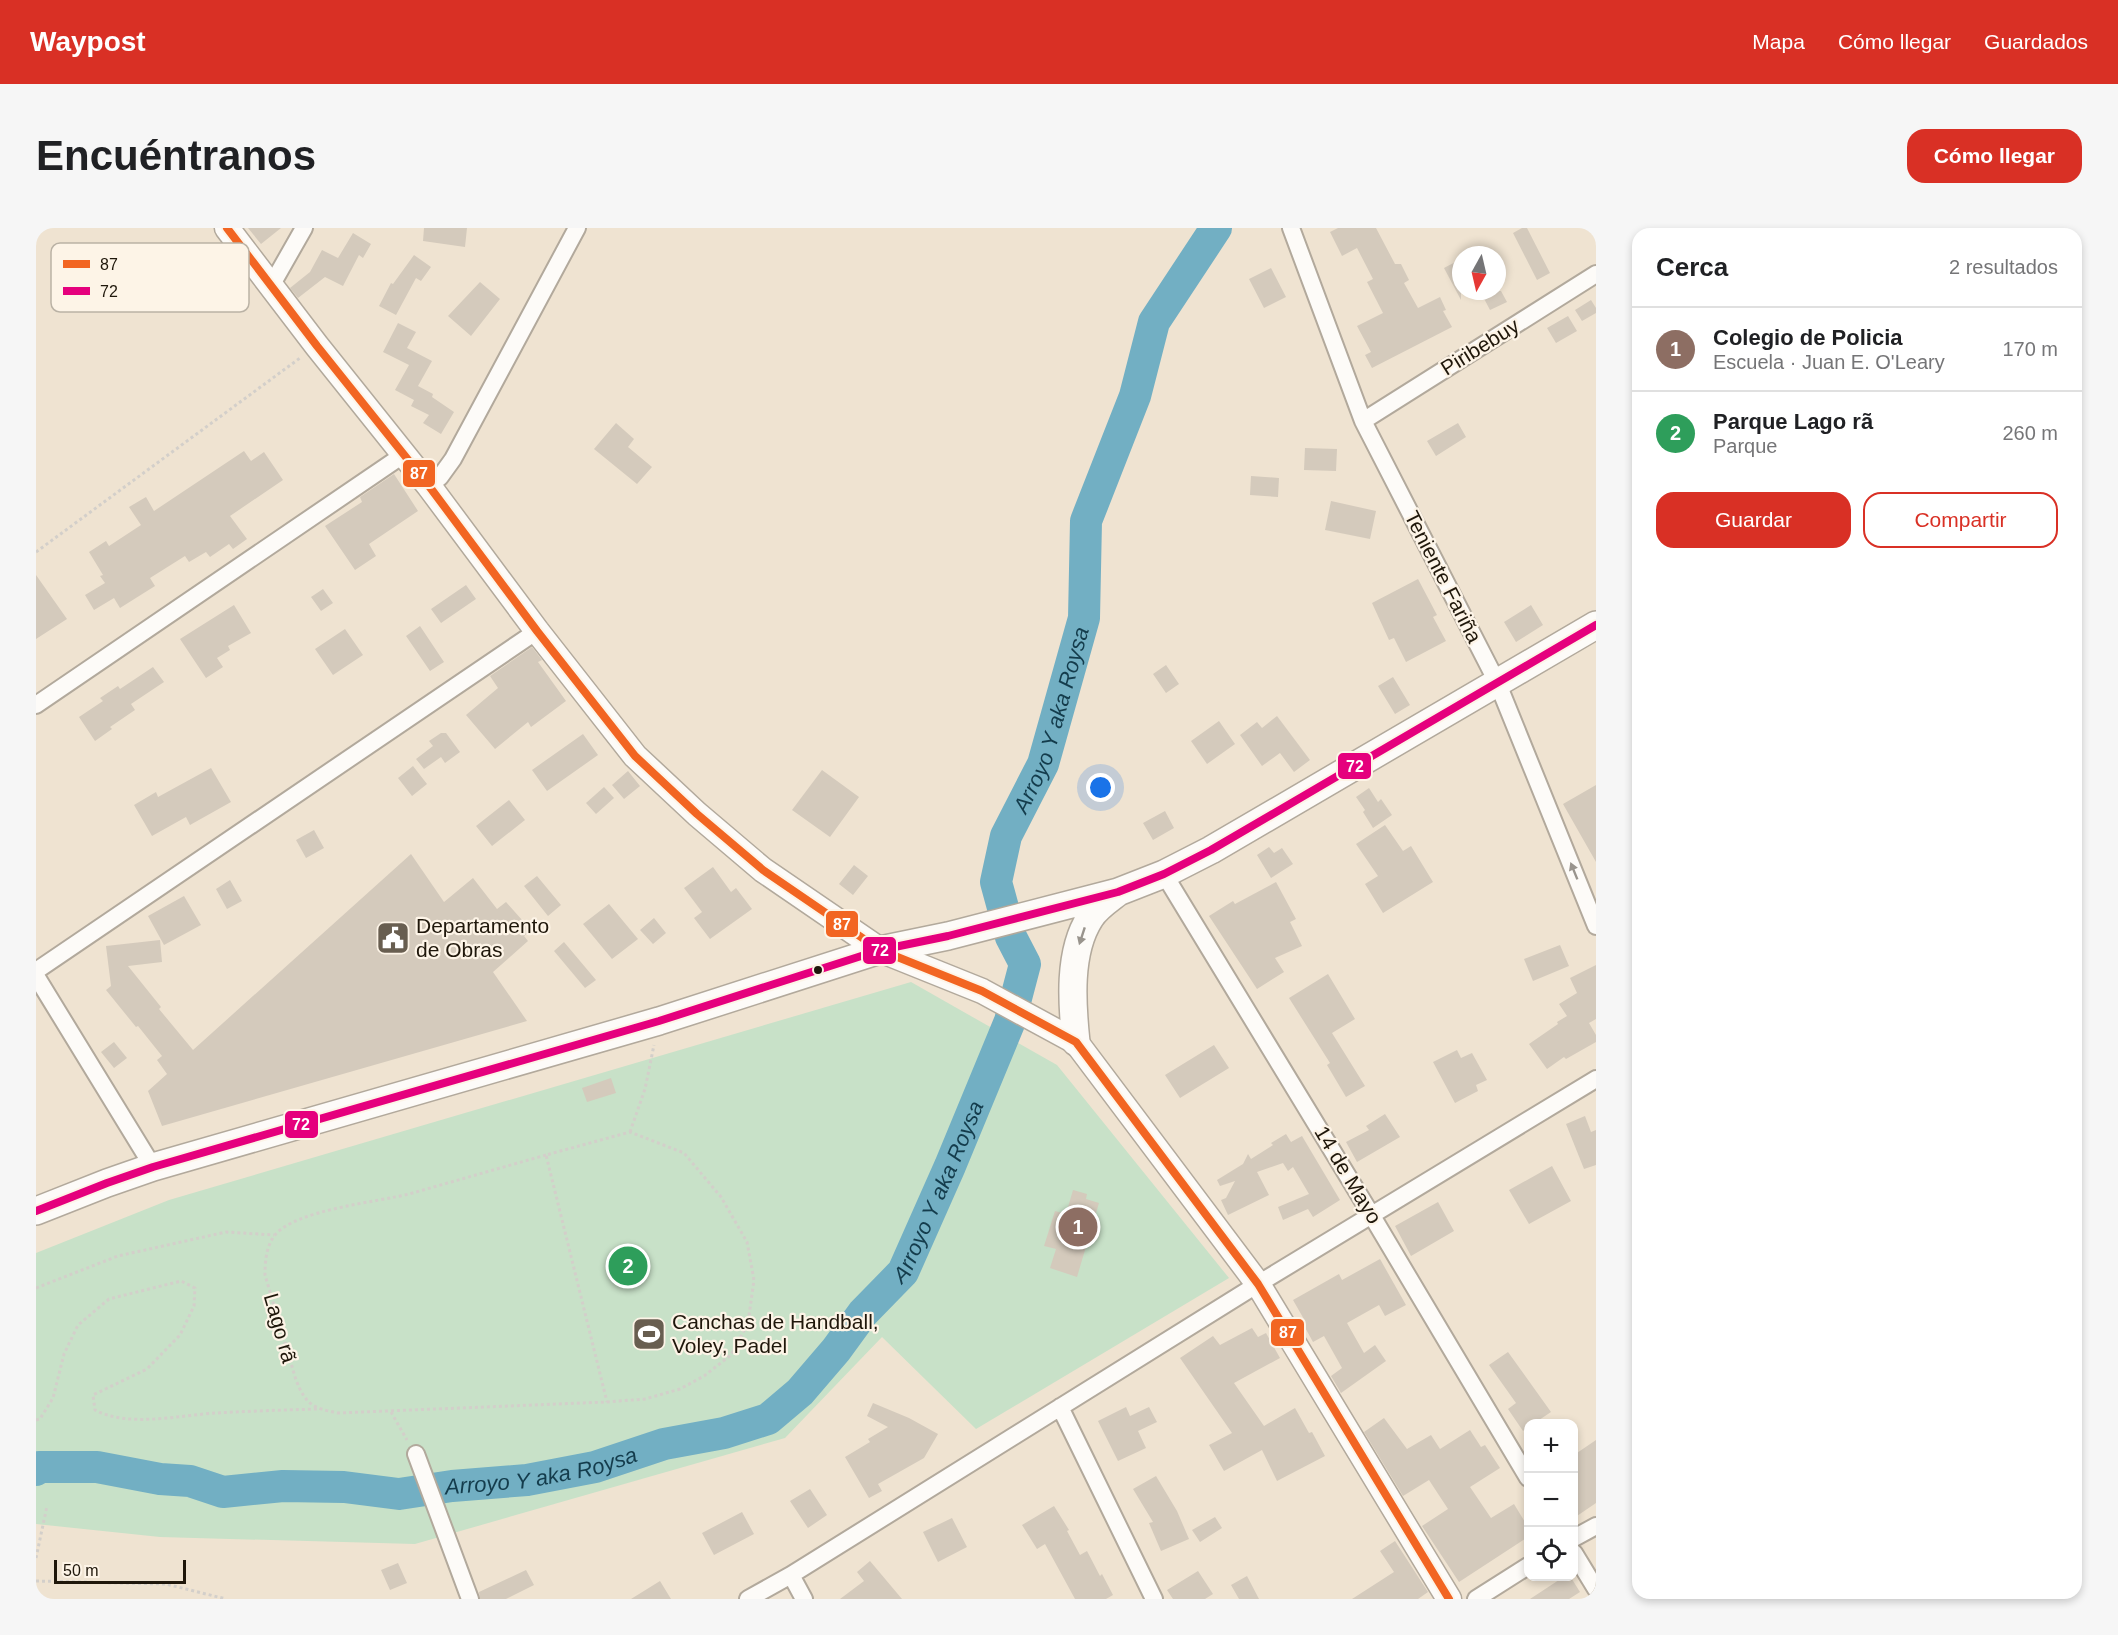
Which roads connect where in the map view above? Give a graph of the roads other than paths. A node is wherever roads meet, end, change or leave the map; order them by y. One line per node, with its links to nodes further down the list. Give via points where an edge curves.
1 (227, 228): 5 (street)
2 (304, 228): 8 (street)
3 (577, 228): 11 (street, via 453,459)
4 (1291, 228): 9 (street, Teniente Fariña)
5 (238, 243)
6 (249, 257): 8 (street)
7 (1596, 274): 9 (street, Piribebuy)
8 (271, 286): 10 (street)
9 (1363, 421): 14 (street, Teniente Fariña)
10 (403, 455): 11 (street); 15 (street)
11 (429, 486): 13 (street)
12 (1596, 625): 14 (main road)
13 (537, 630): 19 (street, via 635,756 697,814 763,870); 20 (street)
14 (1498, 684): 16 (main road); 18 (street, Teniente Fariña, one-way to 14)
15 (36, 705)
16 (1164, 874): 17 (main road); 26 (street, 14 de Mayo)
17 (1118, 892): 19 (main road); 22 (main road, one-way to 22, via 1091,916 1083,933 1072,992)
18 (1596, 926)
19 (880, 950): 22 (street, via 982,992); 24 (main road, via 659,1021)
20 (36, 971)
21 (36, 976): 24 (street)
22 (1076, 1042): 27 (street)
23 (1596, 1079): 26 (street)
24 (153, 1167): 25 (main road)
25 (36, 1211)
26 (1372, 1216): 27 (street); 30 (street, 14 de Mayo)
27 (1258, 1284): 28 (street); 41 (street)
28 (1060, 1407): 35 (street); 40 (street)
29 (416, 1454): 37 (street)
30 (1525, 1473)
31 (1596, 1526): 32 (street)
32 (1578, 1536)
33 (1578, 1560): 36 (street)
34 (1524, 1569): 42 (street)
35 (791, 1575): 38 (street); 39 (street)
36 (1596, 1589)
37 (470, 1599)
38 (748, 1599)
39 (804, 1599)
40 (1154, 1599)
41 (1449, 1599)
42 (1476, 1599)

